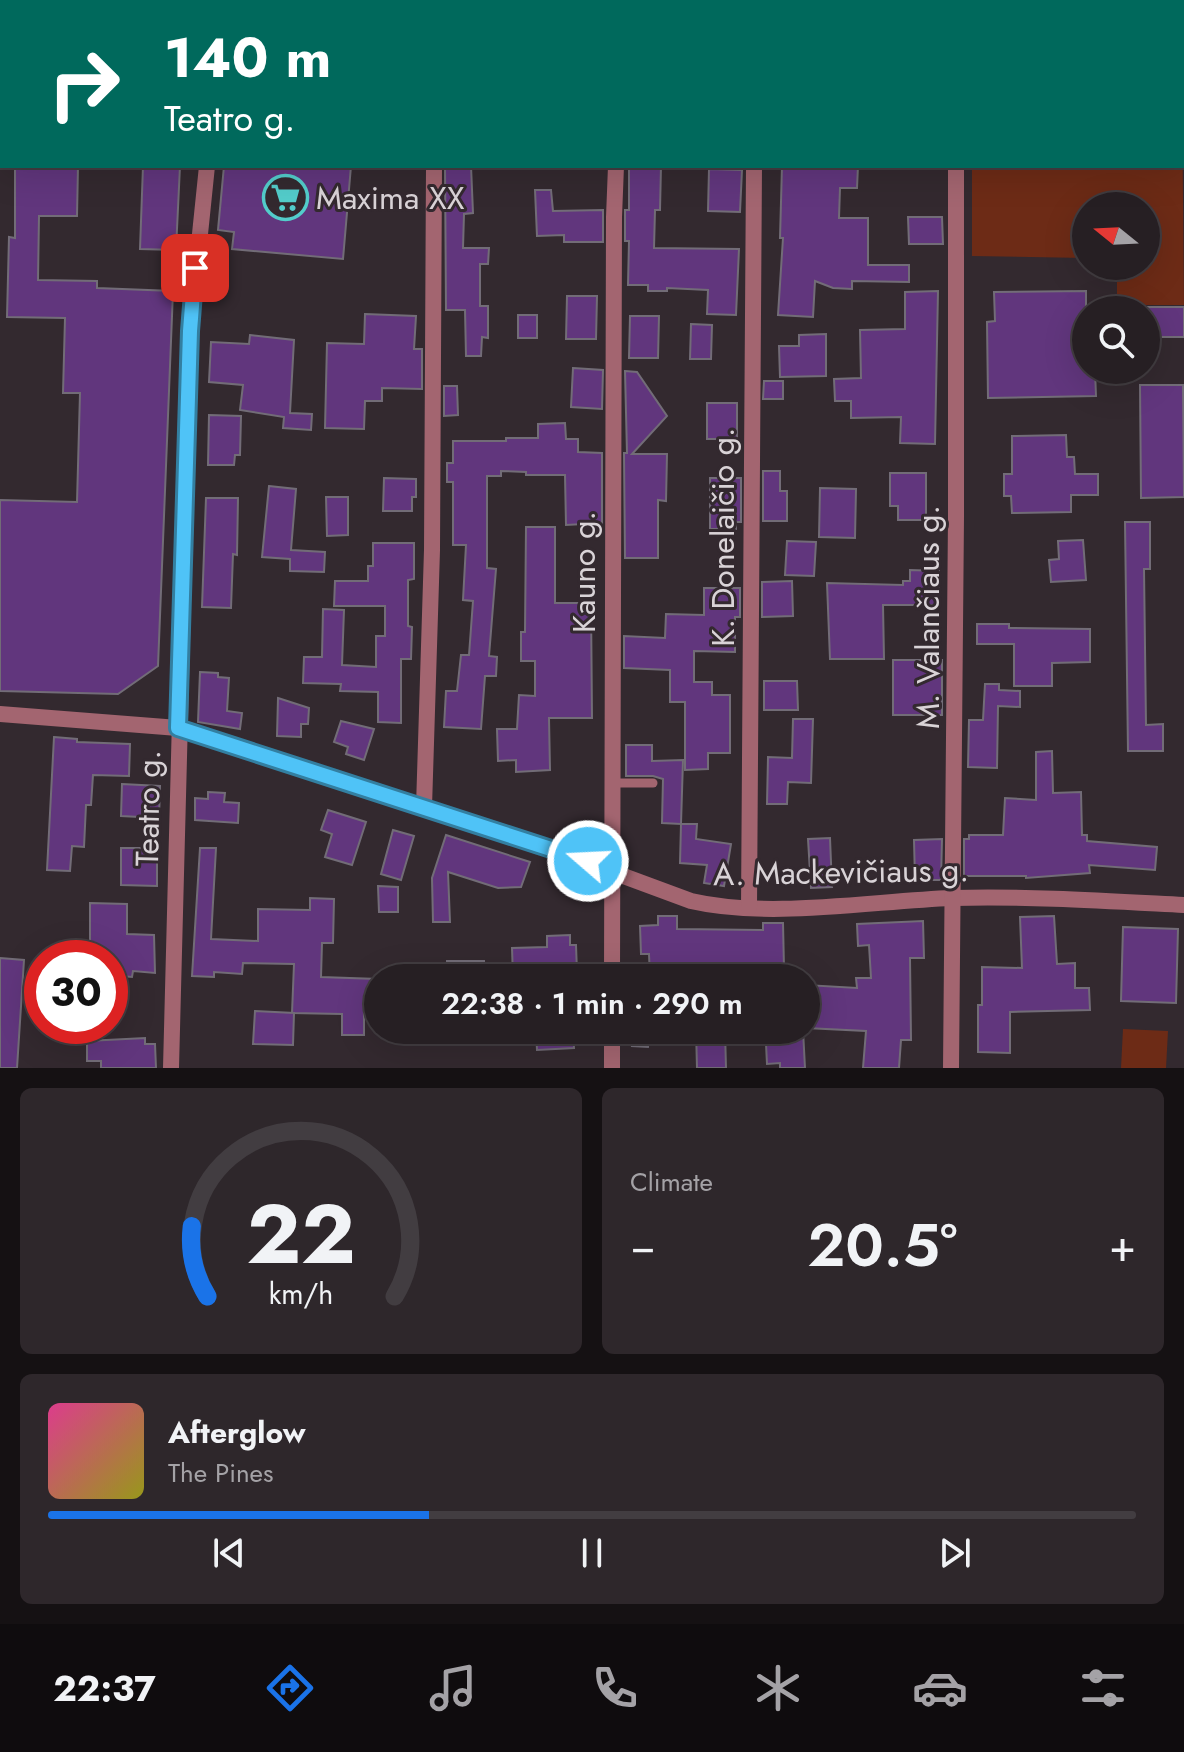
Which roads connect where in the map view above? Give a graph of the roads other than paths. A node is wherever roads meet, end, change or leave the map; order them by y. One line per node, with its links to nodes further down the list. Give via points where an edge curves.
1 (207, 168): 7 (street, Teatro g., via 190,331)
2 (434, 168): 10 (street)
3 (616, 168): 8 (street, Kauno g.)
4 (754, 168): 14 (street, K. Donelaičio g.)
5 (956, 168): 12 (street, M. Valančiaus g.)
6 (0, 714): 7 (street, A. Mackevičiaus g.)
7 (178, 728): 10 (street, A. Mackevičiaus g.); 17 (street, Teatro g.)
8 (611, 783): 9 (lane); 11 (street, Kauno g.)
9 (653, 783)
10 (424, 807): 11 (street, A. Mackevičiaus g.)
11 (611, 870): 14 (street, A. Mackevičiaus g., via 691,901); 15 (street, Kauno g.)
12 (954, 898): 13 (street, A. Mackevičiaus g.); 14 (street, A. Mackevičiaus g.); 19 (street, M. Valančiaus g.)
13 (1184, 905)
14 (749, 908)
15 (612, 964)
16 (612, 1044): 18 (street)
17 (171, 1068)
18 (612, 1068)
19 (951, 1068)

